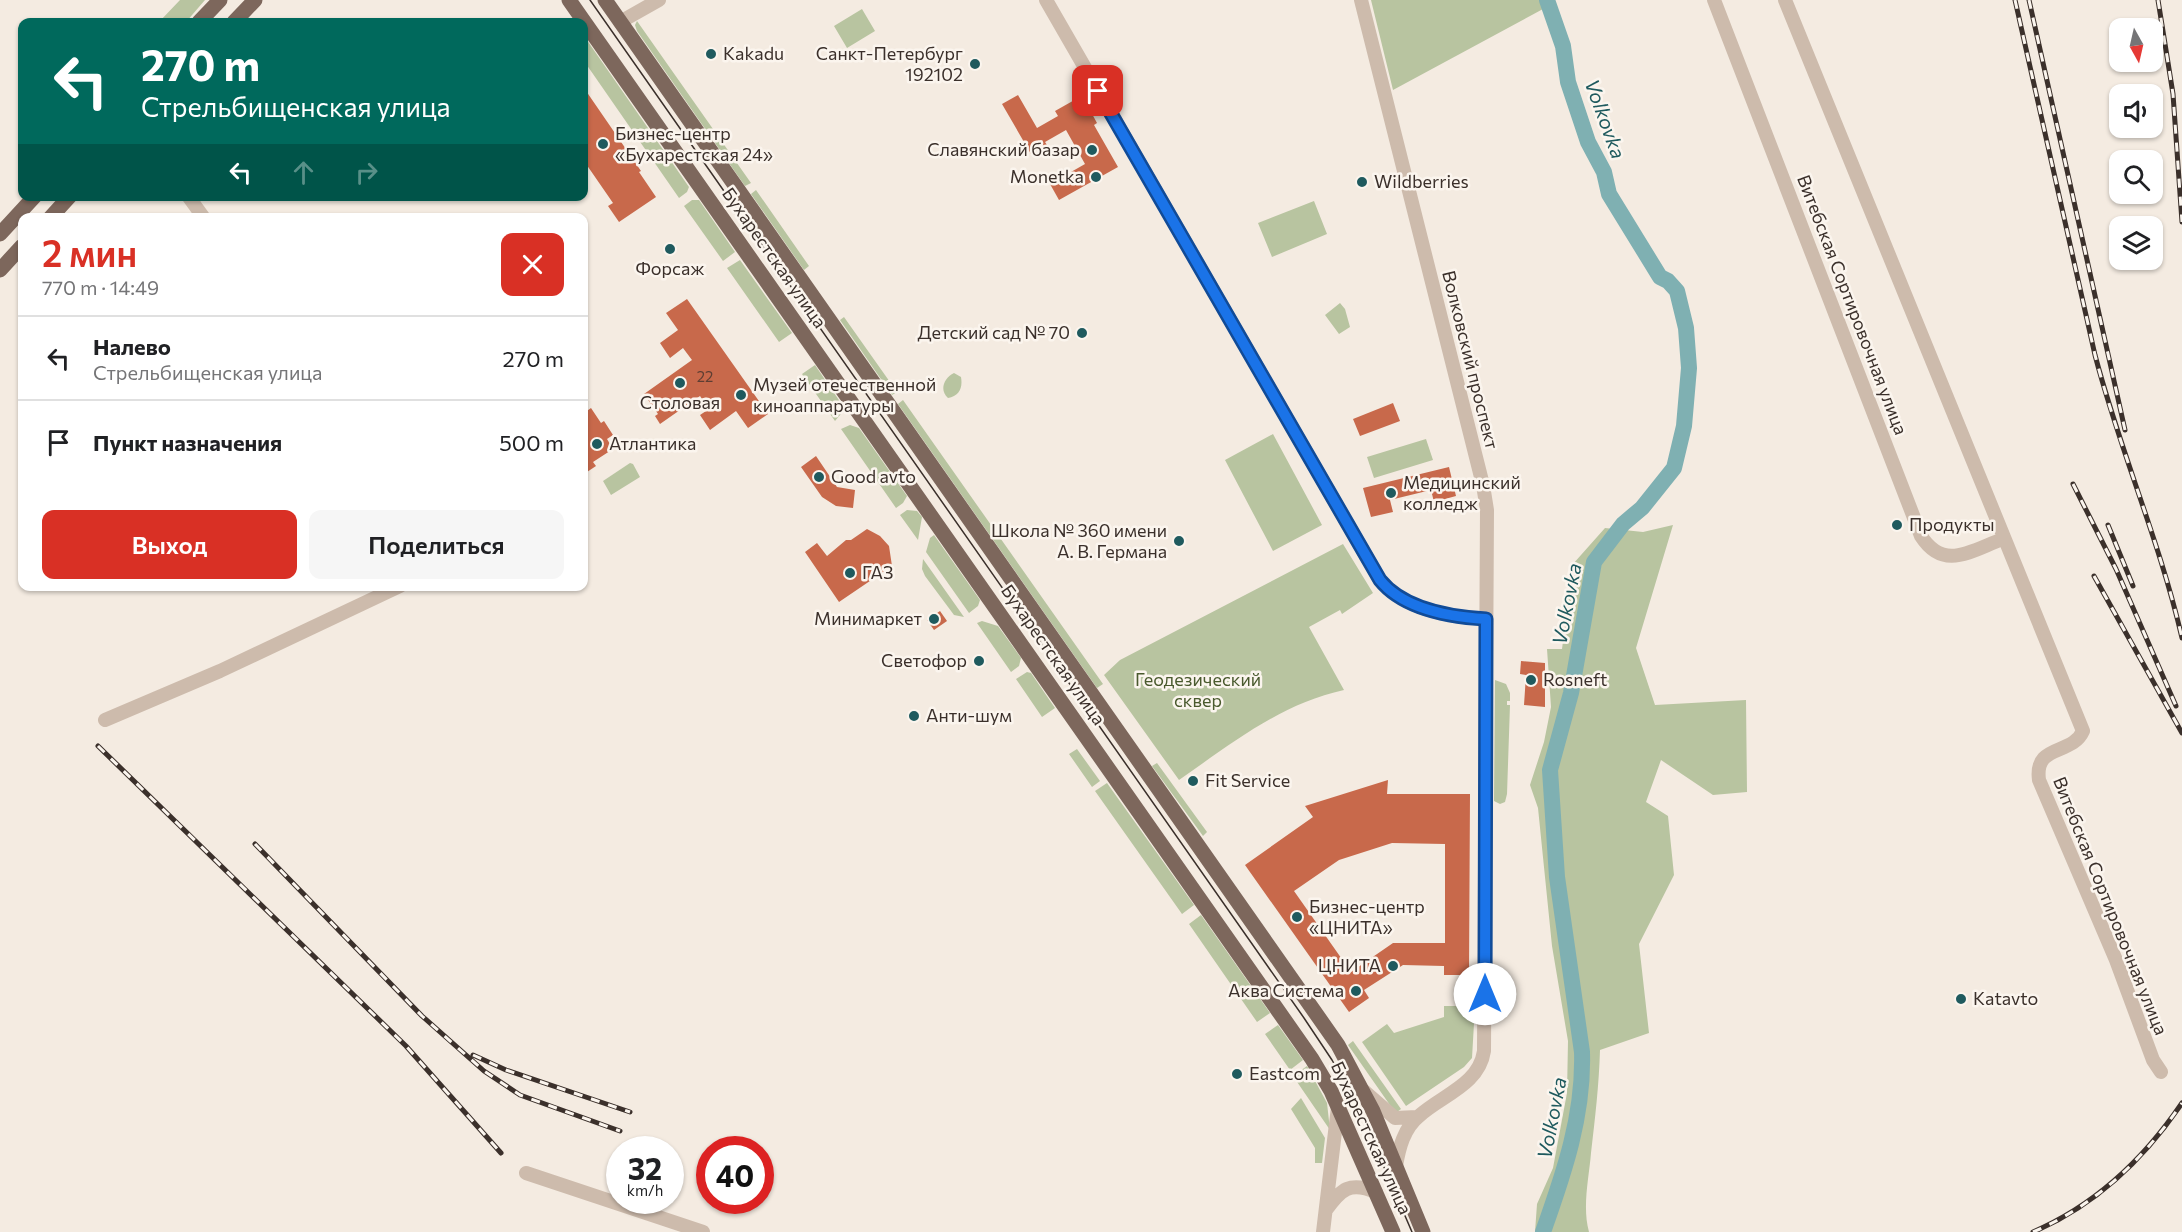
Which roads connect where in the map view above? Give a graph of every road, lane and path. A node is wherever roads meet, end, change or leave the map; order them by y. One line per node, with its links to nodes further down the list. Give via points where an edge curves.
1 (220, 0): 10 (main road)
2 (255, 0): 11 (main road)
3 (569, 0): 12 (main road, Бухарестская улица)
4 (605, 0): 13 (main road, Бухарестская улица)
5 (659, 0): 13 (street)
6 (1046, 0): 28 (street, via 1380,580 1426,610)
7 (1361, 0): 28 (street, Волковский проспект, via 1486,498)
8 (1714, 0): 26 (street, Витебская Сортировочная улица, via 1921,536 1934,552 1948,557)
9 (1785, 0): 26 (street, Витебская Сортировочная улица)
10 (203, 18)
11 (238, 18)
12 (582, 18)
13 (621, 22): 15 (main road, Бухарестская улица)
14 (588, 27): 16 (main road, Бухарестская улица)
15 (669, 93): 16 (main road); 31 (main road, Бухарестская улица, via 1338,1045)
16 (646, 109): 32 (main road, Бухарестская улица, via 1287,1023 1320,1071)
17 (30, 201): 19 (main road)
18 (65, 201): 20 (main road)
19 (19, 213)
20 (55, 213)
21 (18, 215): 22 (main road)
22 (2, 232): 23 (main road, via 12,230)
23 (18, 237)
24 (18, 251): 25 (main road)
25 (0, 270)
26 (2003, 539): 30 (street, Витебская Сортировочная улица, via 2084,731 2072,743 2045,756 2038,770 2039,780)
27 (389, 591): 29 (street)
28 (1486, 619): 33 (street, Волковский проспект, via 1484,1051 1471,1078)
29 (105, 720)
30 (2161, 1072)
31 (1363, 1089): 33 (street, via 1395,1118); 34 (main road, Бухарестская улица)
32 (1338, 1107): 36 (main road, Бухарестская улица); 37 (street)
33 (1417, 1117): 34 (street, Волковский проспект, via 1400,1144)
34 (1395, 1166): 41 (main road, Бухарестская улица)
35 (526, 1173): 38 (street)
36 (1376, 1191): 37 (street, via 1351,1187 1336,1196); 40 (main road, Бухарестская улица)
37 (1326, 1210): 39 (street)
38 (703, 1232)
39 (1323, 1232)
40 (1393, 1232)
41 (1423, 1232)

